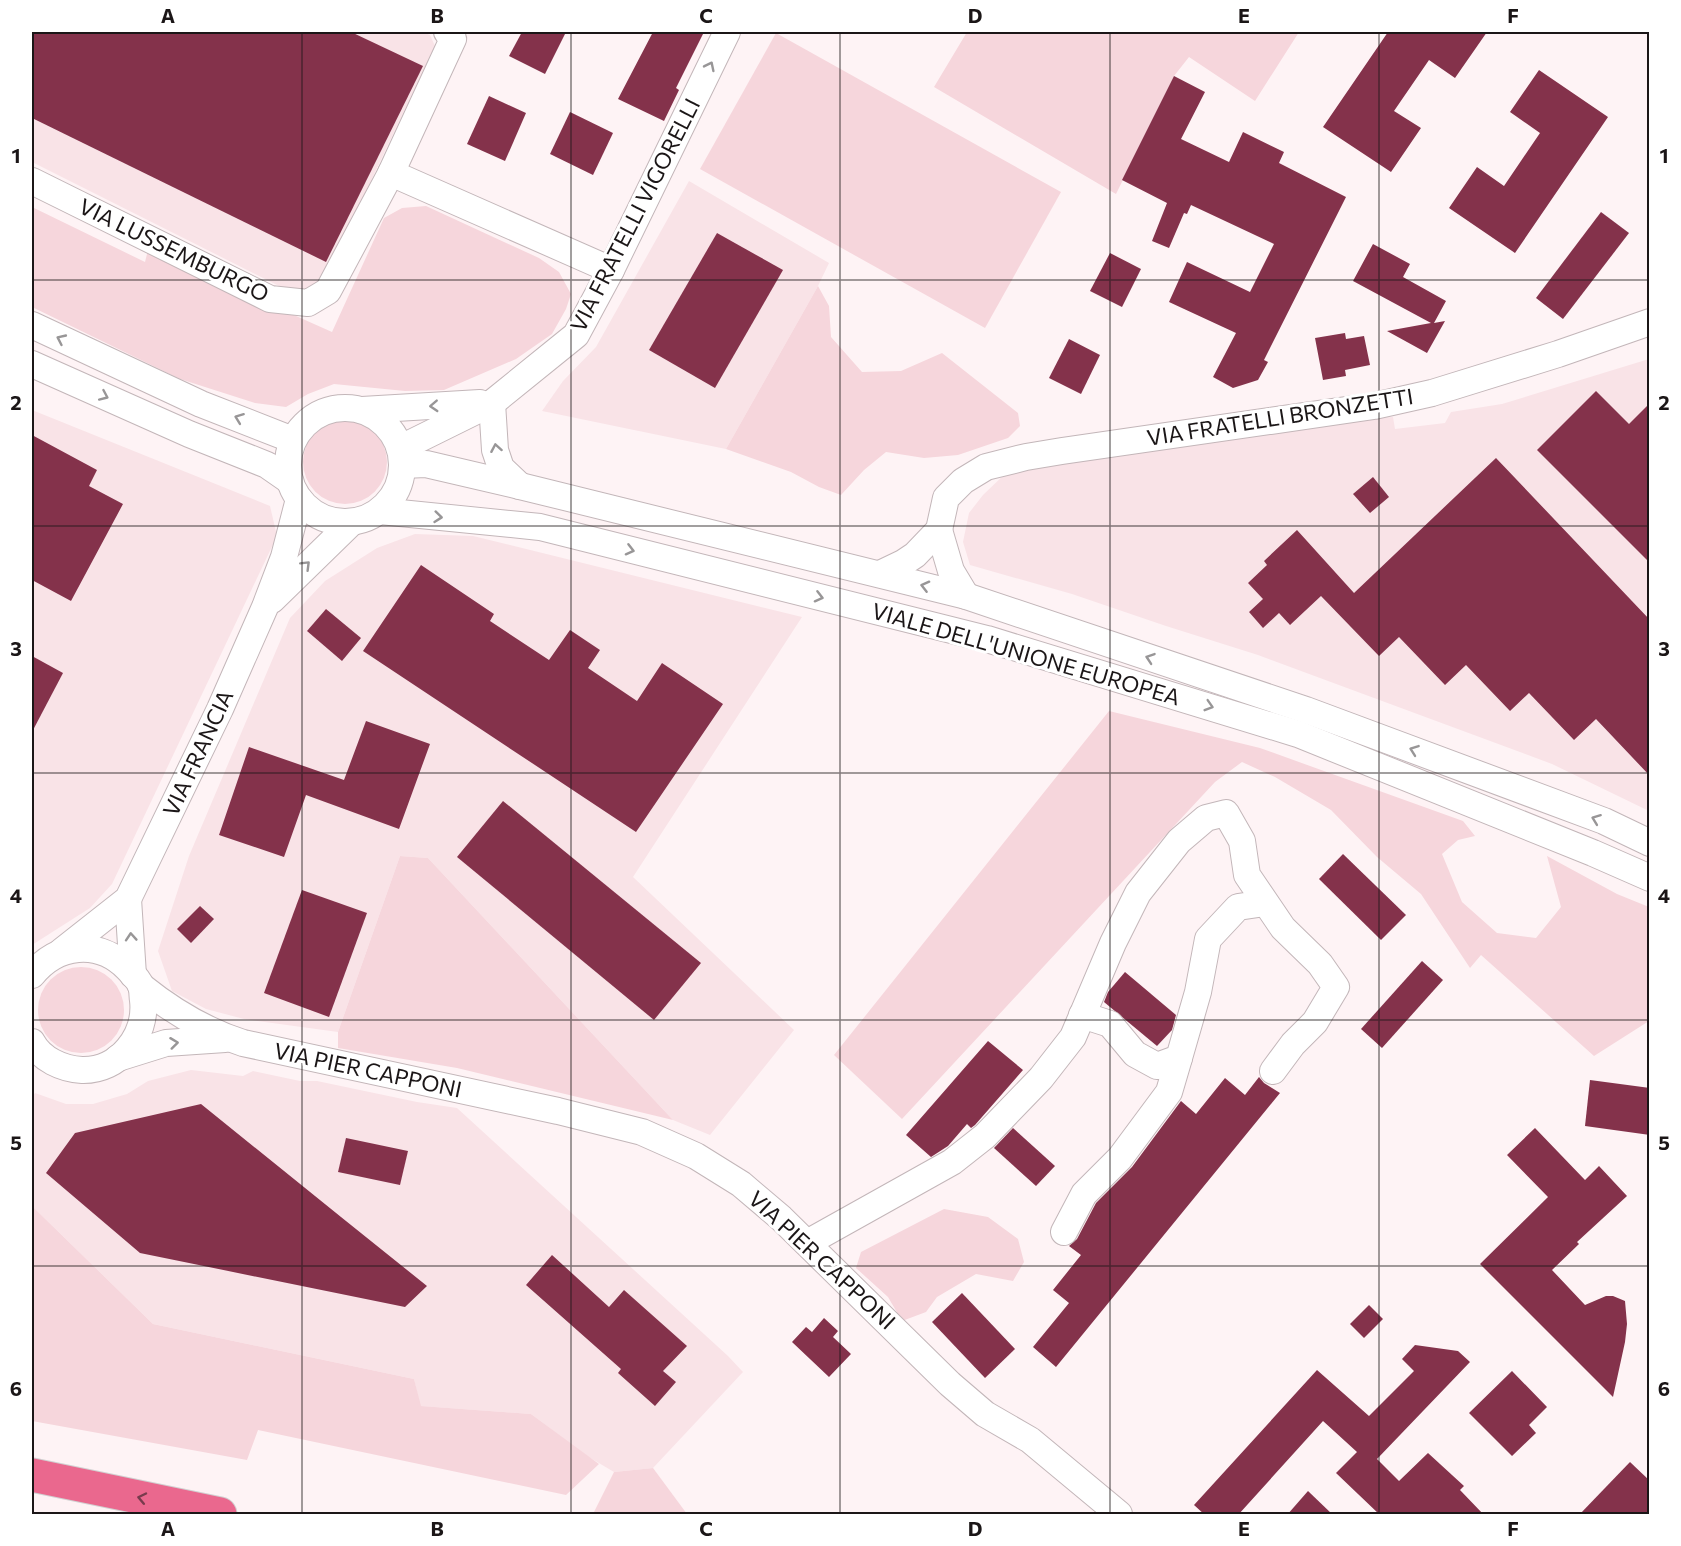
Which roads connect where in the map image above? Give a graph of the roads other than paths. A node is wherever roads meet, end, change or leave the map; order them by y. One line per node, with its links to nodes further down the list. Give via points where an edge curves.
1 (447, 32): 3 (street, VIA LUSSEMBURGO, via 453,39)
2 (727, 32): 5 (street, VIA FRATELLI VIGORELLI, one-way to 2)
3 (391, 173): 4 (street, VIA LUSSEMBURGO, via 328,291 308,303 270,299); 5 (street)
4 (32, 181)
5 (611, 270): 9 (street, VIA FRATELLI VIGORELLI, via 576,335)
6 (1650, 322): 17 (street, VIA FRATELLI BRONZETTI, via 1432,393 1374,406 1044,454 986,467 963,481 946,498)
7 (32, 325): 11 (street, one-way to 7, via 201,404)
8 (32, 363): 14 (street, one-way to 14, via 267,465)
9 (492, 403): 10 (street, one-way to 10); 12 (street, VIA FRATELLI VIGORELLI); 13 (street, one-way to 9, via 501,468 495,450)
10 (362, 410): 11 (street, via 342,407 322,412 305,423); 12 (street, via 393,431)
11 (293, 440): 14 (street, via 288,460)
12 (402, 457): 13 (street, VIALE DELL'UNIONE EUROPEA); 15 (street, via 400,483)
13 (520, 486): 18 (street, VIALE DELL'UNIONE EUROPEA)
14 (294, 490): 16 (street, via 313,513 331,521); 20 (street, VIA FRANCIA, via 284,557)
15 (380, 511): 16 (street, VIALE DELL'UNIONE EUROPEA); 22 (street, VIALE DELL'UNIONE EUROPEA, one-way to 22, via 540,527 987,639 1298,734)
16 (351, 523): 20 (street, VIA FRANCIA, one-way to 16)
17 (939, 530): 18 (street, via 915,555); 19 (street, VIA FRATELLI BRONZETTI, via 951,571)
18 (880, 574): 19 (street, VIALE DELL'UNIONE EUROPEA, one-way to 18)
19 (966, 596): 21 (street, VIALE DELL'UNIONE EUROPEA, one-way to 19, via 1604,821 1306,710)
20 (265, 606): 23 (street, VIA FRANCIA)
21 (1650, 843)
22 (1650, 878)
23 (128, 899): 25 (street, VIA FRANCIA); 27 (street, VIA FRANCIA, one-way to 23)
24 (1265, 903): 28 (street, via 1247,875 1242,841 1226,813 1206,818 1179,841 1138,893); 32 (street, via 1238,907 1208,939); 33 (street, via 1336,987 1315,1022)
25 (62, 951): 26 (street); 27 (street, VIA PIER CAPPONI, via 97,950 118,959)
26 (32, 975)
27 (137, 980): 29 (street, VIA PIER CAPPONI, via 161,1002); 31 (street, VIA PIER CAPPONI, via 144,1008 141,1027)
28 (1082, 1015): 32 (street, via 1110,1024 1135,1054 1157,1066); 35 (street, via 1073,1038 1041,1078 985,1136 952,1162)
29 (231, 1039): 31 (street, VIA PIER CAPPONI, one-way to 29, via 166,1043); 35 (street, VIA PIER CAPPONI, via 642,1132 696,1156 741,1184)
30 (32, 1042): 31 (street, VIA PIER CAPPONI, via 47,1059 64,1067 102,1067)
31 (118, 1058)
32 (1179, 1058): 34 (street, via 1169,1092 1120,1158 1084,1194)
33 (1273, 1071)
34 (1064, 1232)
35 (807, 1243): 38 (street, VIA PIER CAPPONI, via 950,1384 985,1414 1030,1440)
36 (32, 1475): 37 (highway, one-way to 36)
37 (220, 1515)
38 (1119, 1515)

